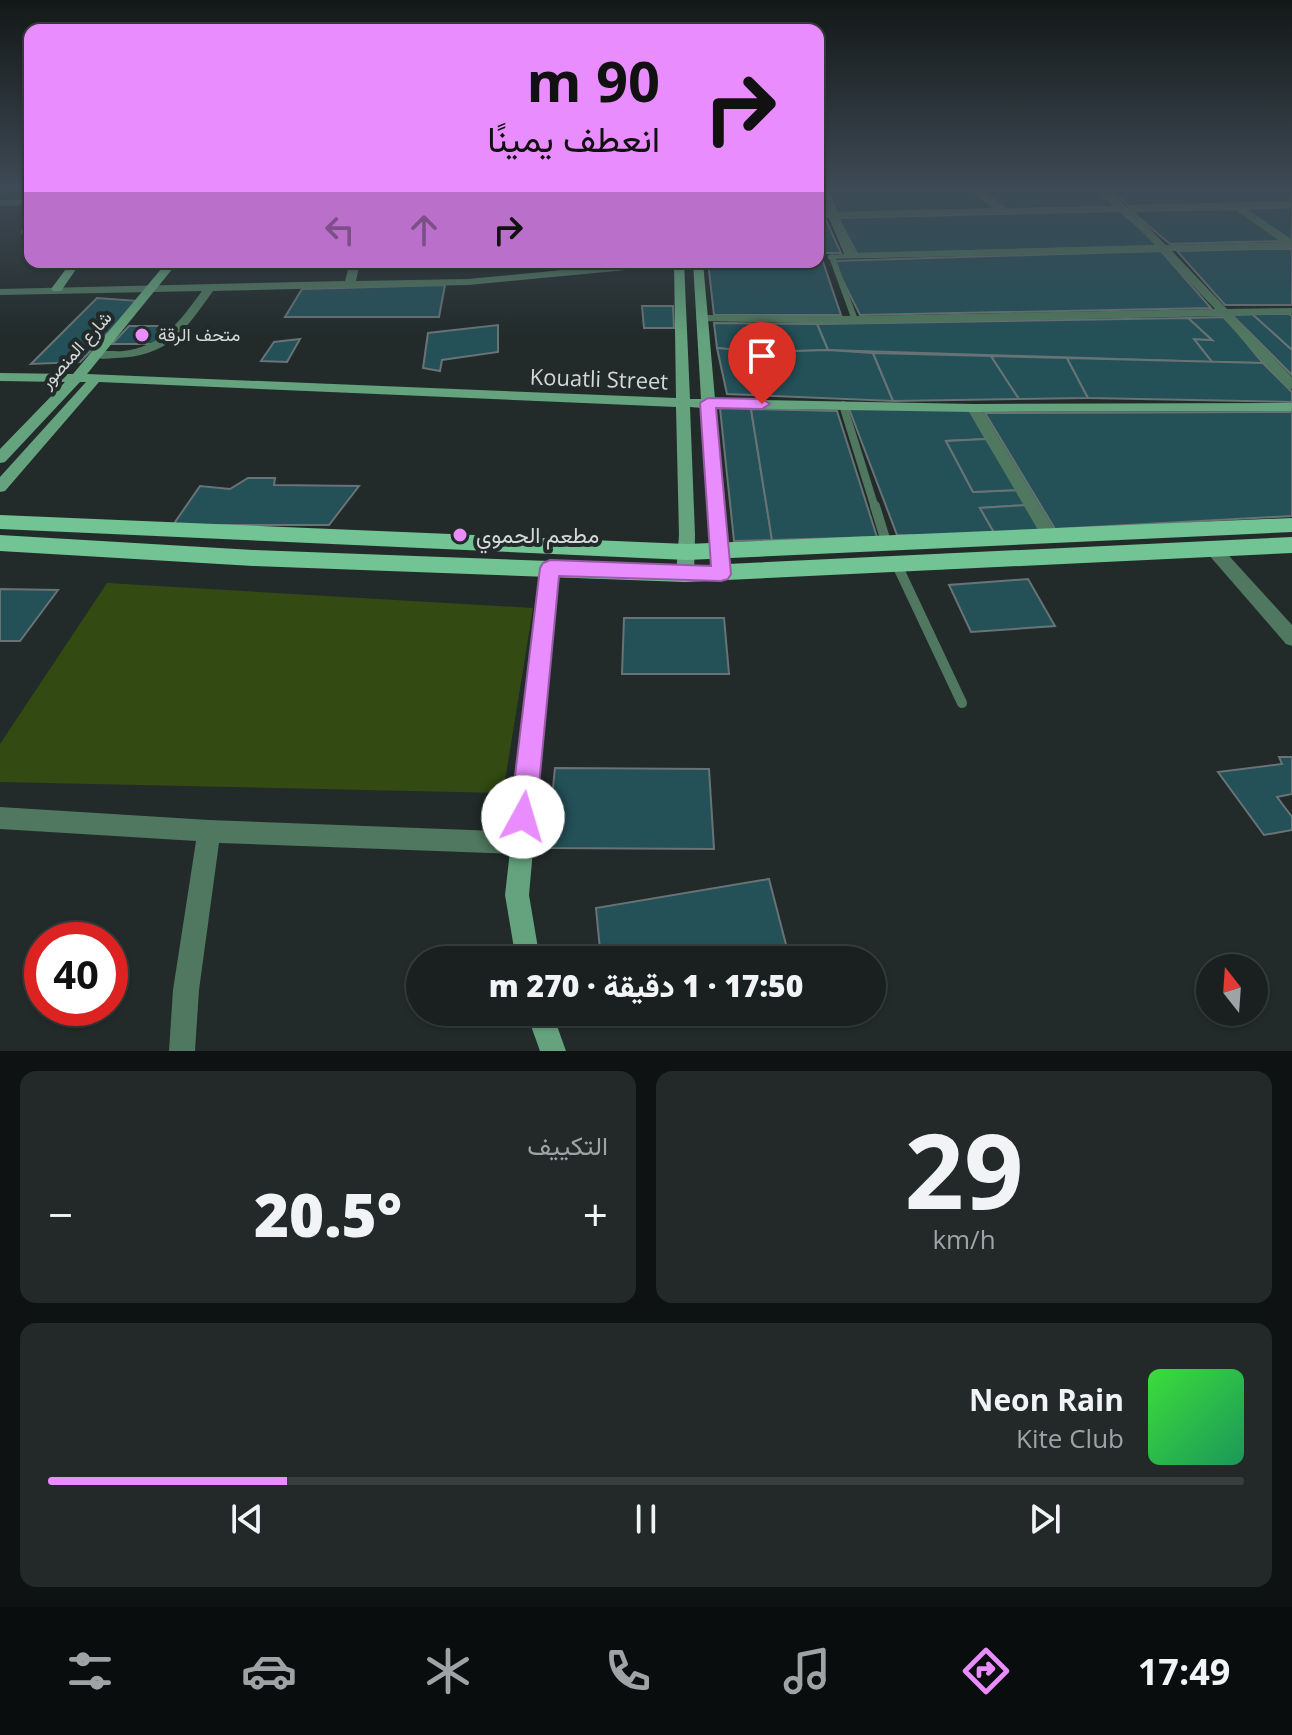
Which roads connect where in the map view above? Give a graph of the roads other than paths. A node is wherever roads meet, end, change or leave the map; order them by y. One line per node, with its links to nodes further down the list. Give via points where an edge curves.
1 (843, 239): 6 (street)
2 (1157, 239): 4 (street)
3 (1292, 245): 4 (street)
4 (1166, 247): 6 (street); 19 (street)
5 (832, 257): 6 (street); 21 (lane)
6 (851, 257)
7 (72, 268): 16 (street)
8 (169, 268): 15 (street, شارع المنصور)
9 (354, 268): 13 (street)
10 (552, 268): 13 (street, via 468,282)
11 (679, 268): 28 (street)
12 (698, 268): 20 (street)
13 (350, 285): 14 (street)
14 (211, 286): 15 (street); 23 (street, via 171,341)
15 (155, 287): 16 (street); 22 (street, شارع المنصور)
16 (57, 289): 17 (street)
17 (0, 292)
18 (1292, 311): 19 (street)
19 (1221, 312): 21 (street); 27 (street)
20 (702, 319): 21 (street); 29 (street)
21 (855, 320)
22 (98, 355): 23 (street); 25 (street, شارع المنصور)
23 (116, 355): 26 (street, شارع المنصور)
24 (0, 377): 25 (street, Kouatli Street)
25 (77, 378): 26 (street, Kouatli Street); 33 (street, شارع المنصور)
26 (96, 378): 28 (street, Kouatli Street); 34 (street, شارع المنصور)
27 (1292, 385)
28 (684, 403): 29 (street, Kouatli Street); 43 (street)
29 (708, 403): 30 (street, Kouatli Street); 42 (street)
30 (843, 405): 32 (street, Kouatli Street); 39 (lane)
31 (1292, 407): 32 (street, Kouatli Street)
32 (974, 408): 37 (street)
33 (0, 458)
34 (0, 487)
35 (0, 522): 43 (main road)
36 (1292, 525): 37 (main road)
37 (1051, 538): 39 (main road)
38 (0, 543): 45 (main road)
39 (887, 545): 42 (main road)
40 (1292, 545): 41 (main road)
41 (1214, 550): 44 (main road); 48 (street)
42 (720, 551): 43 (main road); 47 (street)
43 (687, 552): 46 (street)
44 (897, 565): 47 (main road); 49 (lane)
45 (550, 568): 46 (main road); 52 (street)
46 (685, 574): 47 (main road)
47 (721, 574)
48 (1292, 638)
49 (962, 703)
50 (1, 823): 51 (street)
51 (209, 831): 52 (street); 55 (street)
52 (520, 843): 53 (street, via 517,895)
53 (526, 946)
54 (544, 1026): 56 (street)
55 (182, 1051)
56 (553, 1051)

